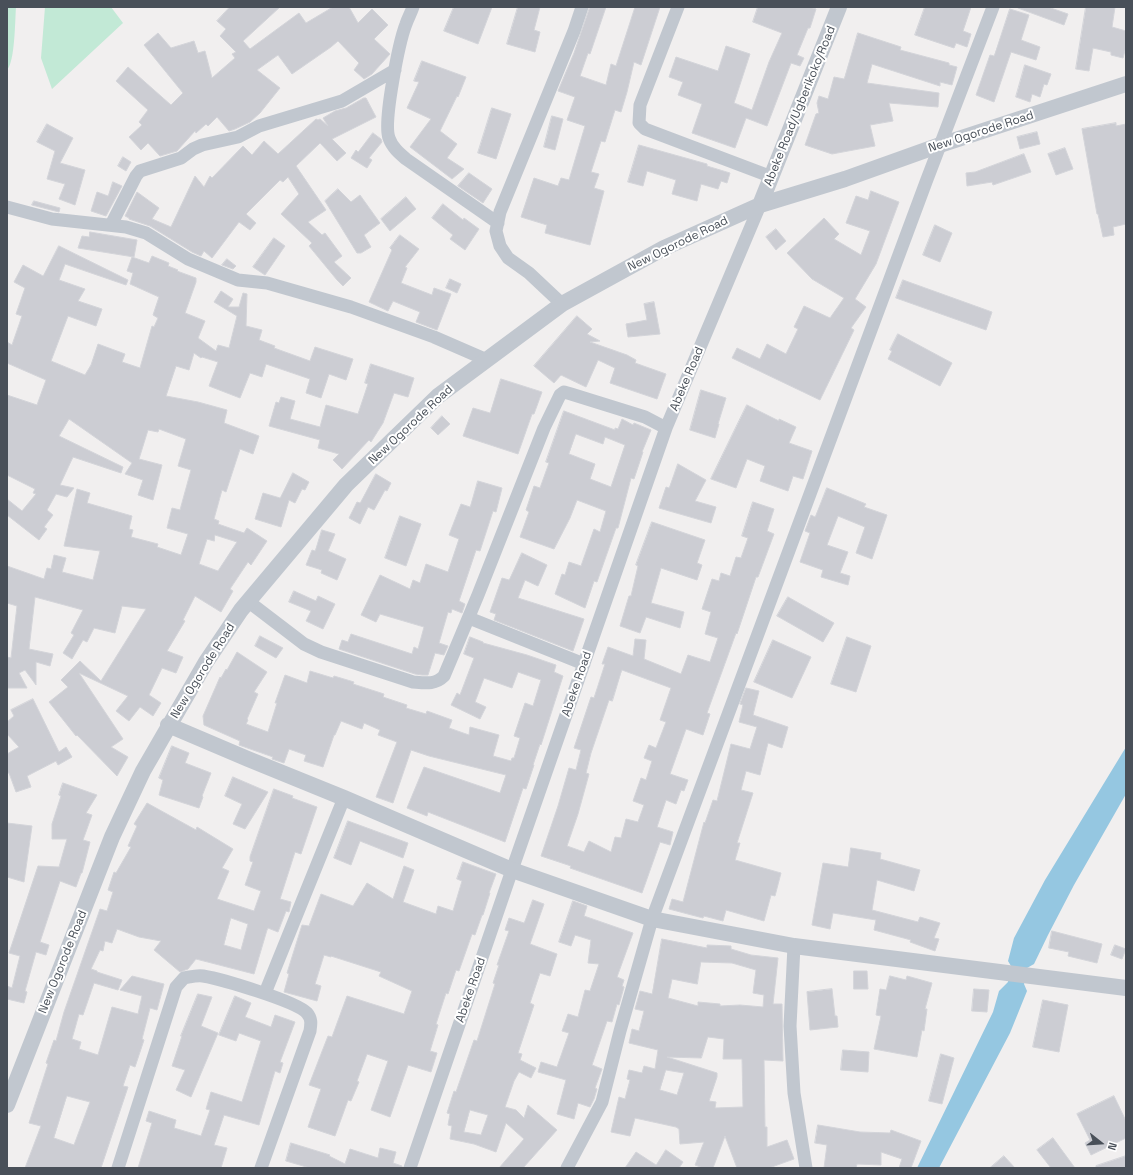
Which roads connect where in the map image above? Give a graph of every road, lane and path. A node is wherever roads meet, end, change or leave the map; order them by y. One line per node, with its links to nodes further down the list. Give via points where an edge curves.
1 (413, 7): 6 (street, via 405,24)
2 (582, 7): 12 (street, via 500,212)
3 (678, 7): 9 (street, via 640,105 639,123 645,129)
4 (839, 7): 9 (street, Abeke Road/Ugberikoko/Road)
5 (993, 7): 8 (street)
6 (394, 70): 12 (street, via 386,126 388,138 395,149); 13 (street, via 342,101 259,126 238,137 193,148 181,158 140,171)
7 (1126, 84): 8 (street, New Ogorode Road)
8 (940, 145): 10 (street, New Ogorode Road, via 845,179); 23 (street)
9 (772, 177): 10 (street, Abeke Road/Ugberikoko/Road)
10 (760, 205): 14 (street, New Ogorode Road, via 664,248); 16 (street, Abeke Road)
11 (7, 207): 13 (street, via 52,219)
12 (498, 223): 14 (street, via 496,231 500,246 508,258 529,273)
13 (110, 225): 15 (street, via 146,233 188,259 238,280 267,283 351,306)
14 (562, 304): 15 (street, New Ogorode Road)
15 (487, 360): 17 (street, New Ogorode Road, via 438,396 346,485)
16 (666, 428): 18 (street, via 645,417 564,392 560,395 544,428); 19 (street, Abeke Road)
17 (249, 602): 18 (street, via 304,644 321,652 413,682 429,684 440,681 444,676); 20 (street, New Ogorode Road, via 206,662)
18 (469, 618): 19 (street)
19 (584, 664): 22 (street, Abeke Road)
20 (168, 726): 21 (street); 27 (street, New Ogorode Road, via 143,771 112,837)
21 (344, 798): 22 (street); 26 (street)
22 (512, 870): 23 (street); 30 (street, Abeke Road)
23 (652, 919): 24 (street); 31 (street, via 602,1102)
24 (794, 946): 25 (street); 32 (street, via 790,1026 794,1093)
25 (1126, 988)
26 (265, 993): 28 (street, via 201,976 184,978 176,987); 29 (street, via 298,1007 307,1013 312,1021)
27 (7, 1105)
28 (118, 1168)
29 (261, 1168)
30 (410, 1168)
31 (567, 1168)
32 (806, 1168)

